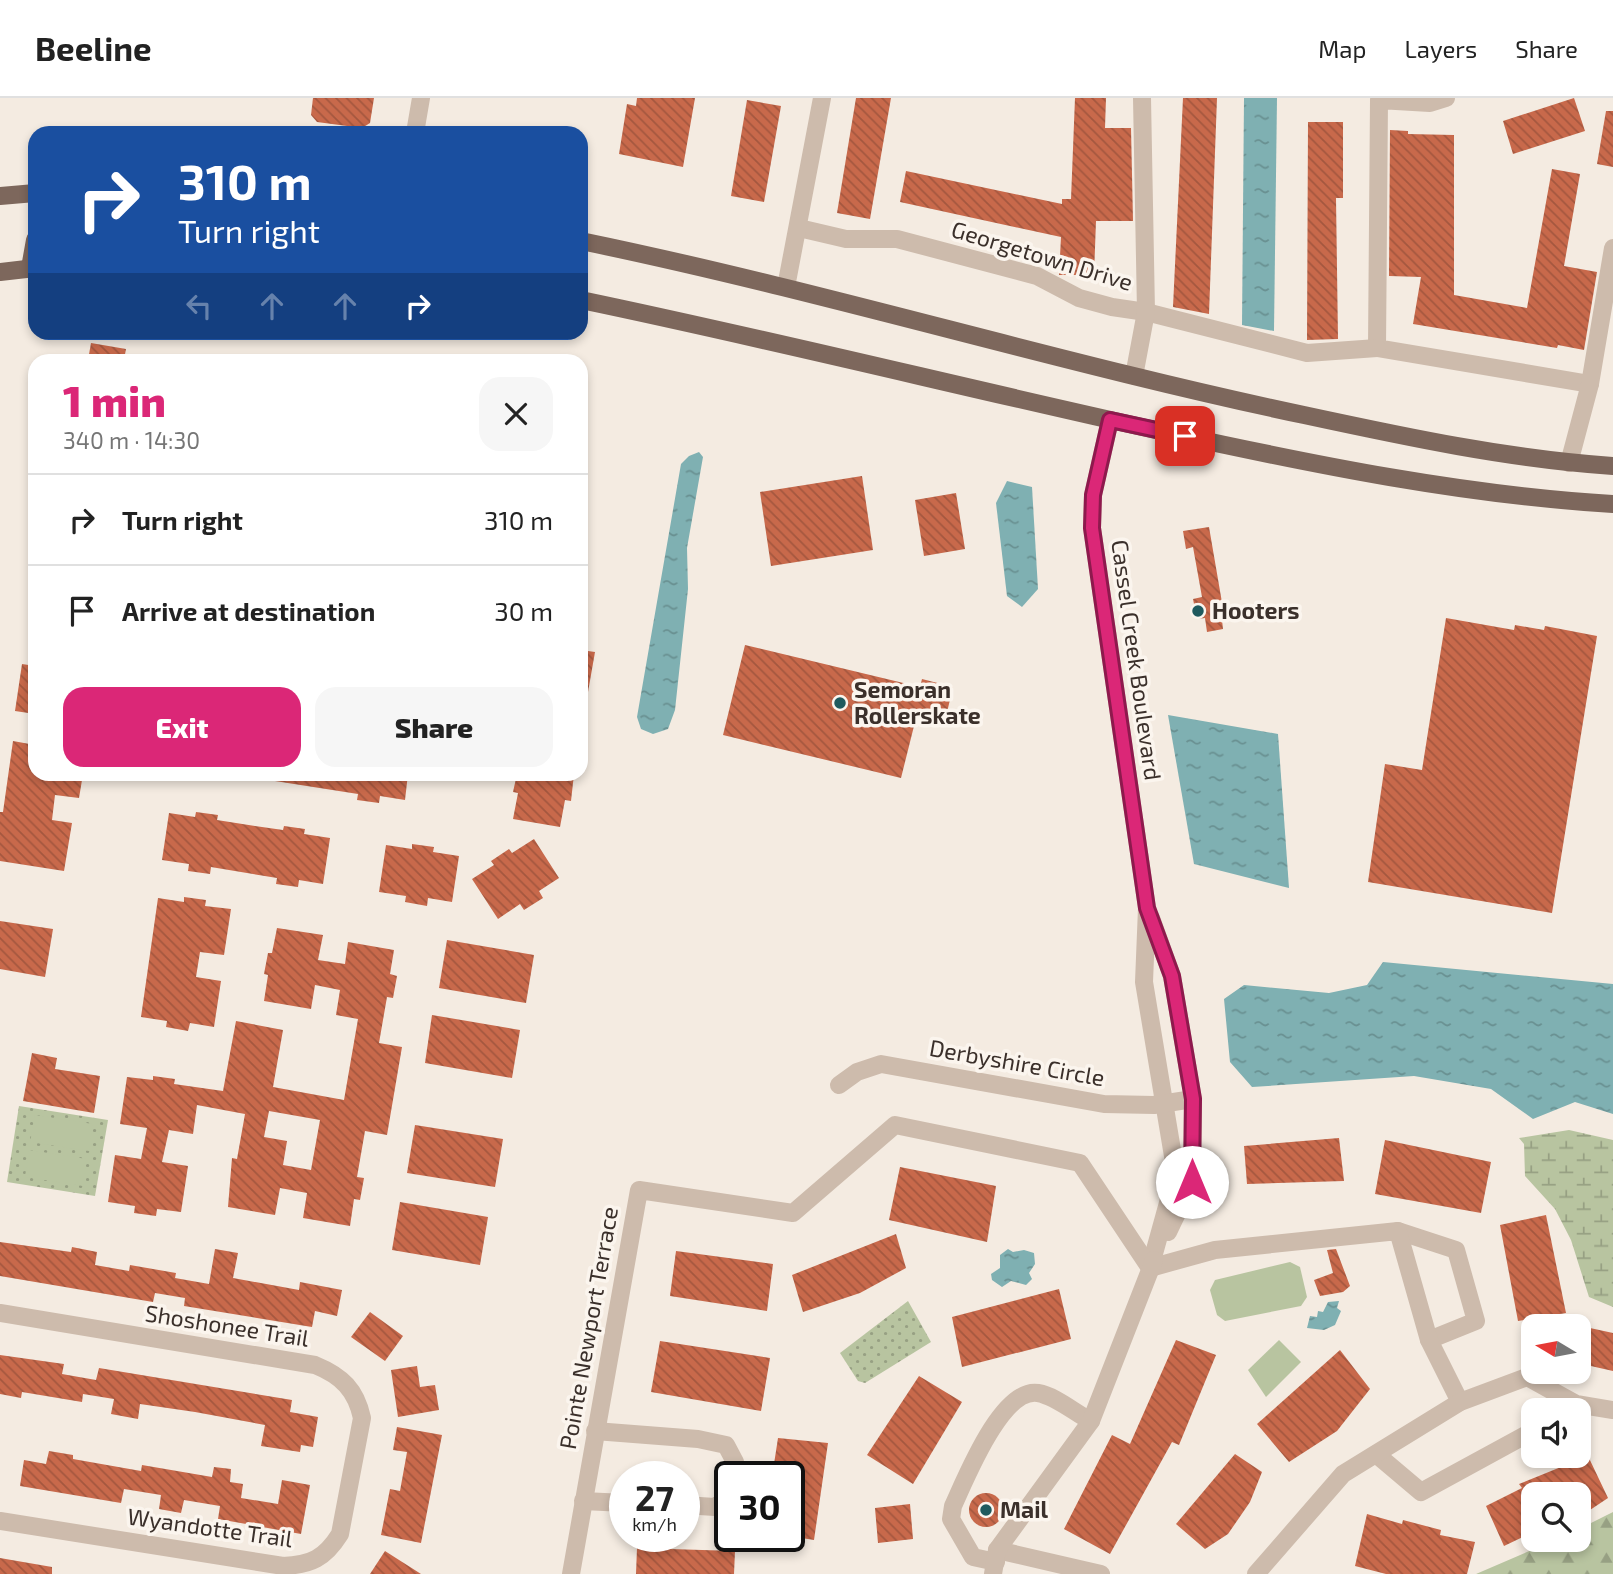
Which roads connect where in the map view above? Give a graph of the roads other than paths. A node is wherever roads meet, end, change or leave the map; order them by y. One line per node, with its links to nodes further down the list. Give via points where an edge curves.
1 (421, 98): 5 (street)
2 (822, 98): 8 (street)
3 (1142, 98): 15 (street, Georgetown Drive)
4 (1446, 98): 16 (street, via 1430,103 1379,100)
5 (416, 126)
6 (28, 194): 7 (main road)
7 (0, 196)
8 (799, 228): 13 (street); 15 (street, Georgetown Drive, via 846,239 897,239 1037,276 1079,298)
9 (588, 243): 13 (main road)
10 (1613, 248): 18 (street)
11 (28, 269): 12 (main road)
12 (0, 272)
13 (786, 288): 17 (main road)
14 (588, 301): 19 (main road)
15 (1146, 312): 16 (street, Georgetown Drive, via 1307,353); 17 (street, Georgetown Drive)
16 (1377, 348): 18 (street, Georgetown Drive)
17 (1134, 376): 20 (main road, via 1406,437)
18 (1590, 384): 20 (street)
19 (1110, 420): 22 (main road, via 1397,480); 23 (street, Cassel Creek Boulevard, via 1093,495 1092,528)
20 (1569, 463): 21 (main road)
21 (1613, 466)
22 (1613, 504)
23 (1147, 908): 25 (street, Cassel Creek Boulevard, via 1172,976); 26 (street, Cassel Creek Boulevard, via 1144,982)
24 (839, 1085): 26 (street, Derbyshire Circle, via 857,1072 881,1064 1104,1104)
25 (1193, 1099): 26 (street, Derbyshire Circle); 28 (street, Cassel Creek Boulevard, via 1192,1182)
26 (1165, 1103): 28 (street, Cassel Creek Boulevard, via 1176,1174)
27 (1398, 1231): 28 (street, via 1215,1250); 30 (street); 30 (street, via 1456,1250 1476,1321)
28 (1150, 1268): 35 (street); 36 (street, Pointe Newport Terrace, via 1080,1163 894,1125 793,1213 639,1191)
29 (0, 1313): 40 (street, Shoshonee Trail, via 315,1365 333,1372 348,1383 359,1402 362,1418)
30 (1429, 1340): 32 (street)
31 (1558, 1398): 32 (street, via 1527,1377)
32 (1460, 1402): 38 (street)
33 (1591, 1408): 34 (street)
34 (1613, 1410)
35 (1091, 1422): 44 (street); 44 (street, via 1034,1392 1015,1398 999,1416 953,1506 951,1519 974,1557)
36 (596, 1431): 39 (street, via 726,1445); 41 (street, Pointe Newport Terrace)
37 (1521, 1438): 38 (street, via 1421,1492)
38 (1376, 1454): 47 (street, via 1343,1474)
39 (734, 1461)
40 (354, 1474): 43 (street, Wyandotte Trail, via 340,1534 330,1551 301,1565 283,1566)
41 (583, 1501): 42 (street); 45 (street, Pointe Newport Terrace)
42 (609, 1502)
43 (0, 1521)
44 (995, 1562): 46 (street)
45 (571, 1574)
46 (1101, 1574)
47 (1256, 1574)

